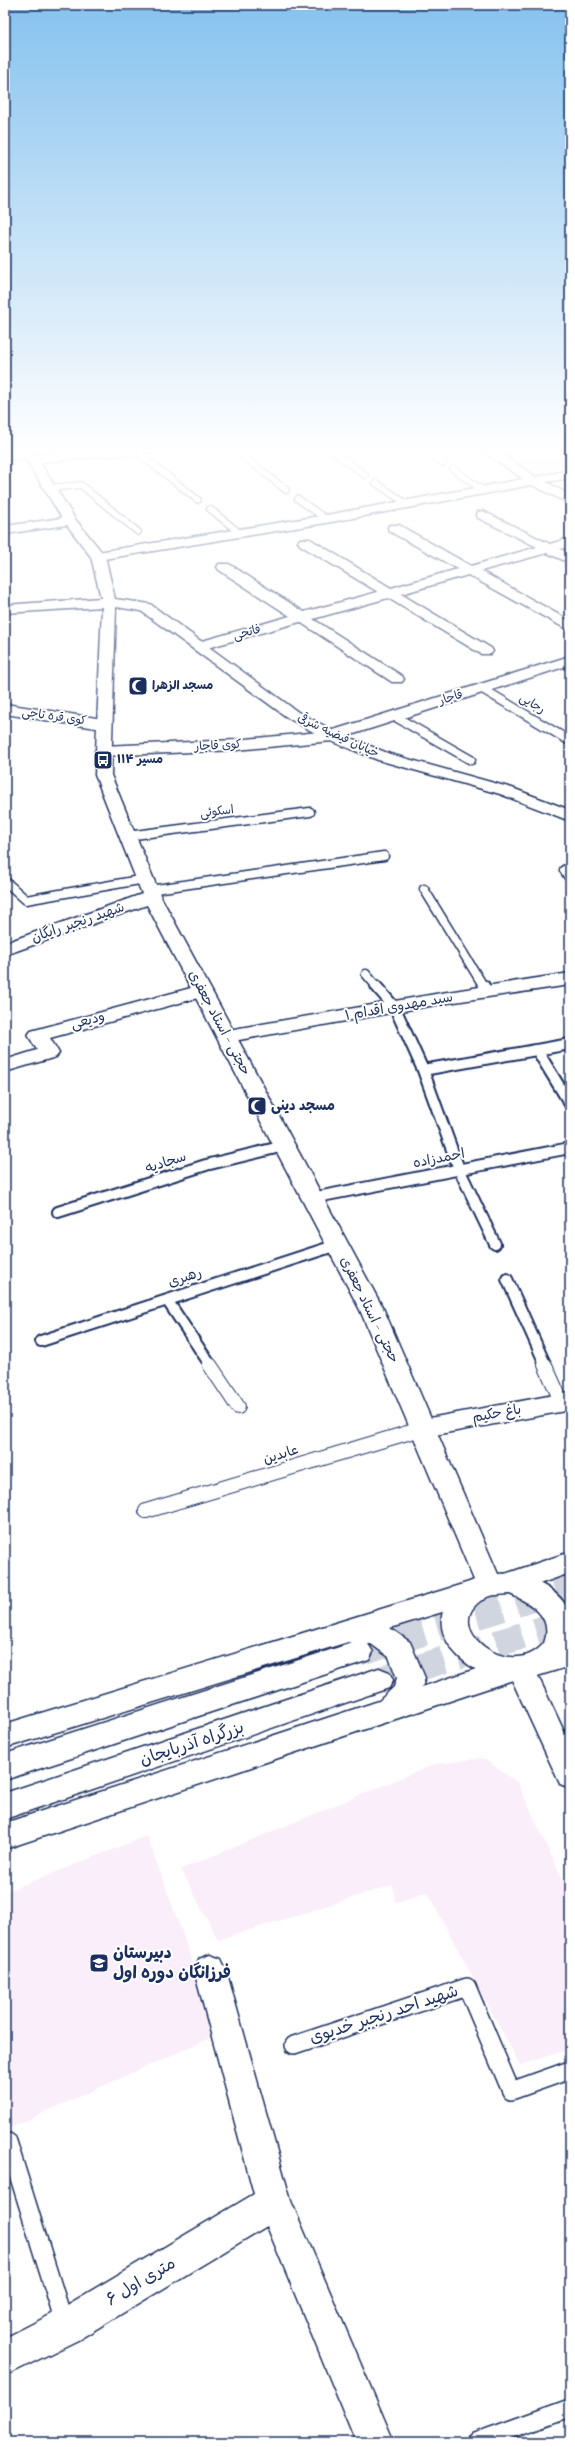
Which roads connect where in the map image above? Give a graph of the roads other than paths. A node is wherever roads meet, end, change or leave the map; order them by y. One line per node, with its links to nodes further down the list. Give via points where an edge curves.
1 (99, 562): 8 (main road, حجتی - استاد جعفری)
2 (338, 562): 7 (main road)
3 (458, 562): 6 (main road)
4 (499, 562): 6 (main road, فاتحی)
5 (224, 567): 10 (main road)
6 (472, 570): 7 (main road, فاتحی); 11 (main road)
7 (390, 594): 10 (main road, فاتحی); 13 (main road)
8 (109, 602): 9 (main road, خیابان فیضیه شرقی); 12 (main road, خیابان فیضیه شرقی, via 145,607); 19 (main road, حجتی - استاد جعفری)
9 (5, 609)
10 (302, 618): 12 (main road, فاتحی); 15 (main road)
11 (570, 627)
12 (200, 646): 20 (main road, خیابان فیضیه شرقی, via 293,715)
13 (486, 651)
14 (567, 663): 16 (main road, قاجار)
15 (397, 679)
16 (481, 688): 18 (main road, قاجار); 21 (lane, رجایی)
17 (5, 709): 19 (main road, کوی قره تاجی)
18 (394, 716): 20 (main road, قاجار); 23 (lane)
19 (103, 724): 22 (main road, حجتی - استاد جعفری)
20 (332, 736): 22 (main road, کوی قاجار, via 236,746); 25 (main road, خیابان فیضیه شرقی, via 384,757 506,791)
21 (570, 741)
22 (103, 751): 26 (main road, حجتی - استاد جعفری, via 103,775)
23 (471, 760)
24 (310, 812): 26 (lane, اسکوئی)
25 (570, 816)
26 (127, 836): 31 (main road, حجتی - استاد جعفری)
27 (384, 856): 31 (lane)
28 (570, 867): 29 (lane, via 564,870)
29 (570, 878)
30 (5, 881): 31 (lane, via 26,900)
31 (149, 889): 33 (main road, شهید رنجبر رایگان); 37 (main road, حجتی - استاد جعفری)
32 (424, 889): 36 (lane)
33 (5, 948)
34 (366, 974): 38 (lane)
35 (570, 979): 36 (main road, سید مهدوی اقدام ۱)
36 (486, 990): 38 (main road, سید مهدوی اقدام ۱)
37 (202, 991): 39 (main road, حجتی - استاد جعفری); 42 (main road, ودیعی, via 38,1035 49,1053)
38 (395, 1008): 39 (main road, سید مهدوی اقدام ۱); 43 (lane)
39 (228, 1036): 45 (main road, حجتی - استاد جعفری)
40 (570, 1044): 41 (lane)
41 (537, 1050): 43 (lane); 44 (lane)
42 (5, 1066)
43 (423, 1070): 47 (lane)
44 (570, 1104)
45 (284, 1146): 48 (main road, حجتی - استاد جعفری); 49 (lane, سجادیه, via 206,1165)
46 (570, 1148): 47 (lane, احمدزاده)
47 (459, 1169): 48 (lane, احمدزاده); 50 (lane)
48 (312, 1198): 51 (main road, حجتی - استاد جعفری)
49 (58, 1212)
50 (495, 1244)
51 (337, 1245): 53 (lane, رهبری); 57 (main road, حجتی - استاد جعفری, via 372,1310)
52 (507, 1280): 55 (lane)
53 (167, 1300): 54 (lane, رهبری); 56 (lane)
54 (41, 1340)
55 (566, 1402): 57 (main road, باغ حکیم)
56 (238, 1407)
57 (424, 1428): 58 (lane, عابدین); 60 (main road, حجتی - استاد جعفری)
58 (146, 1511)
59 (570, 1562): 60 (main road)
60 (492, 1587): 61 (main road); 63 (main road, via 465,1600 458,1611 458,1637 477,1659 492,1667); 63 (main road, via 533,1591 550,1604 560,1621 560,1639 551,1655)
61 (351, 1642): 65 (main road, via 376,1633 400,1650 411,1678 406,1694); 66 (main road); 67 (main road)
62 (570, 1655): 63 (main road)
63 (521, 1668): 65 (main road); 68 (main road)
64 (379, 1680): 69 (main road, بزرگراه آذربایجان, via 203,1742)
65 (389, 1709): 70 (main road)
66 (5, 1736)
67 (5, 1767)
68 (570, 1775)
69 (5, 1806)
70 (5, 1836)
71 (210, 1970): 75 (main road)
72 (294, 2045): 73 (lane, شهید احد رنجبر خدیوی, via 467,1987 511,2091)
73 (570, 2070)
74 (8, 2142): 76 (lane)
75 (274, 2202): 76 (main road, ۶ متری اول); 79 (main road)
76 (65, 2327): 77 (main road, ۶ متری اول)
77 (5, 2358)
78 (570, 2408): 80 (lane)
79 (375, 2442)
80 (475, 2442)

